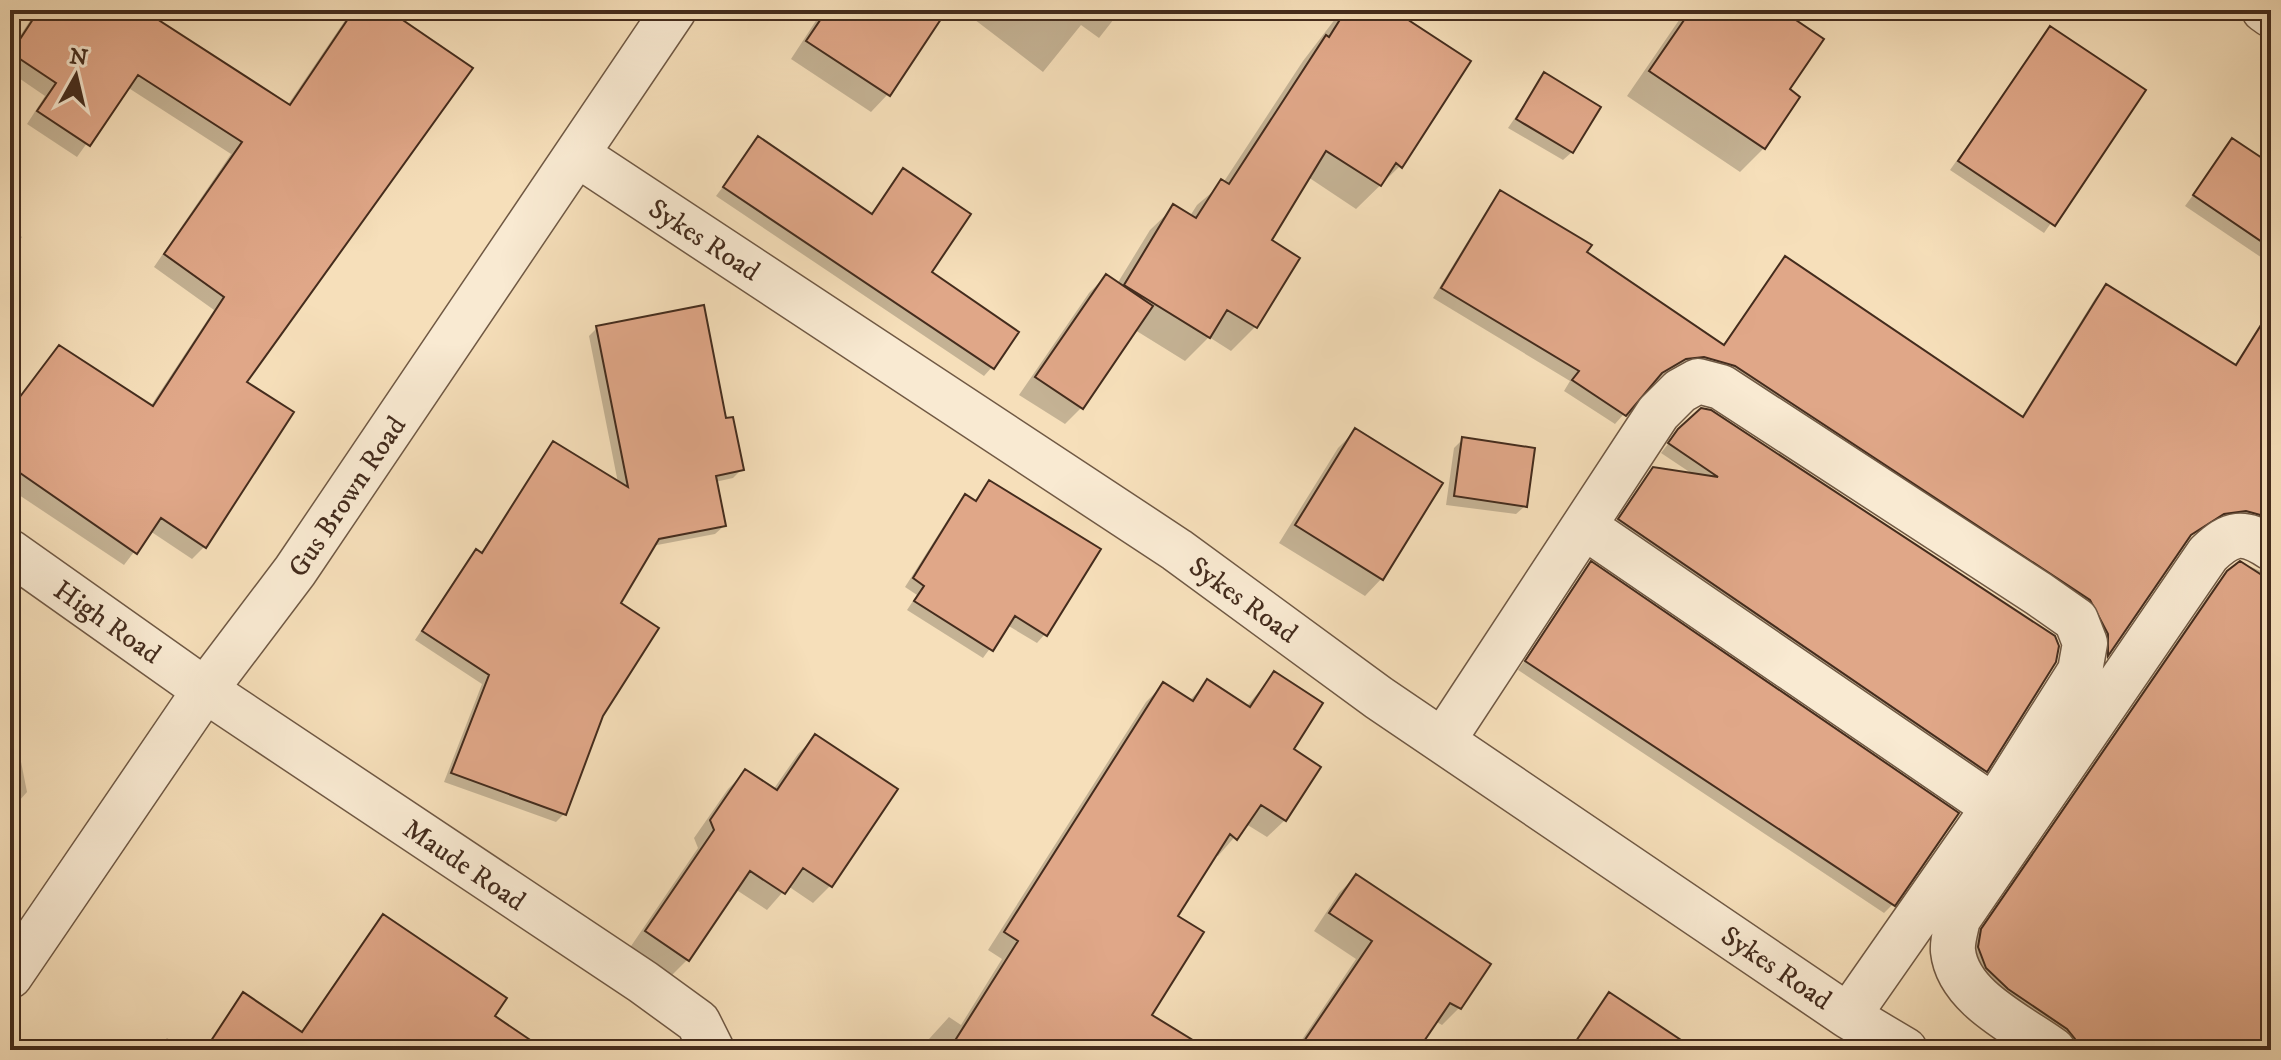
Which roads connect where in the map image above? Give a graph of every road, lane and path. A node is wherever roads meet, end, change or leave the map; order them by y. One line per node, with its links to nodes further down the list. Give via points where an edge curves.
1 (674, 10): 4 (street, Gus Brown Road)
2 (2264, 10): 3 (street)
3 (2271, 15)
4 (578, 155): 8 (street, Gus Brown Road, via 295,571); 9 (street, Sykes Road, via 1177,550 1379,698)
5 (1585, 527): 9 (street); 10 (street); 10 (street, via 1658,413 1698,381 1721,387 2039,594 2076,620 2085,643 2080,671)
6 (2271, 548): 14 (street, via 2244,535 2225,537 2208,554 1958,919 1953,948 1958,972 1976,995)
7 (10, 552): 8 (street, High Road)
8 (205, 690): 11 (street, Gus Brown Road); 13 (street, Maude Road, via 643,982 698,1022)
9 (1444, 739): 12 (street, Sykes Road)
10 (1994, 807): 12 (street)
11 (10, 976)
12 (1878, 1038)
13 (712, 1050)
14 (2053, 1050)

